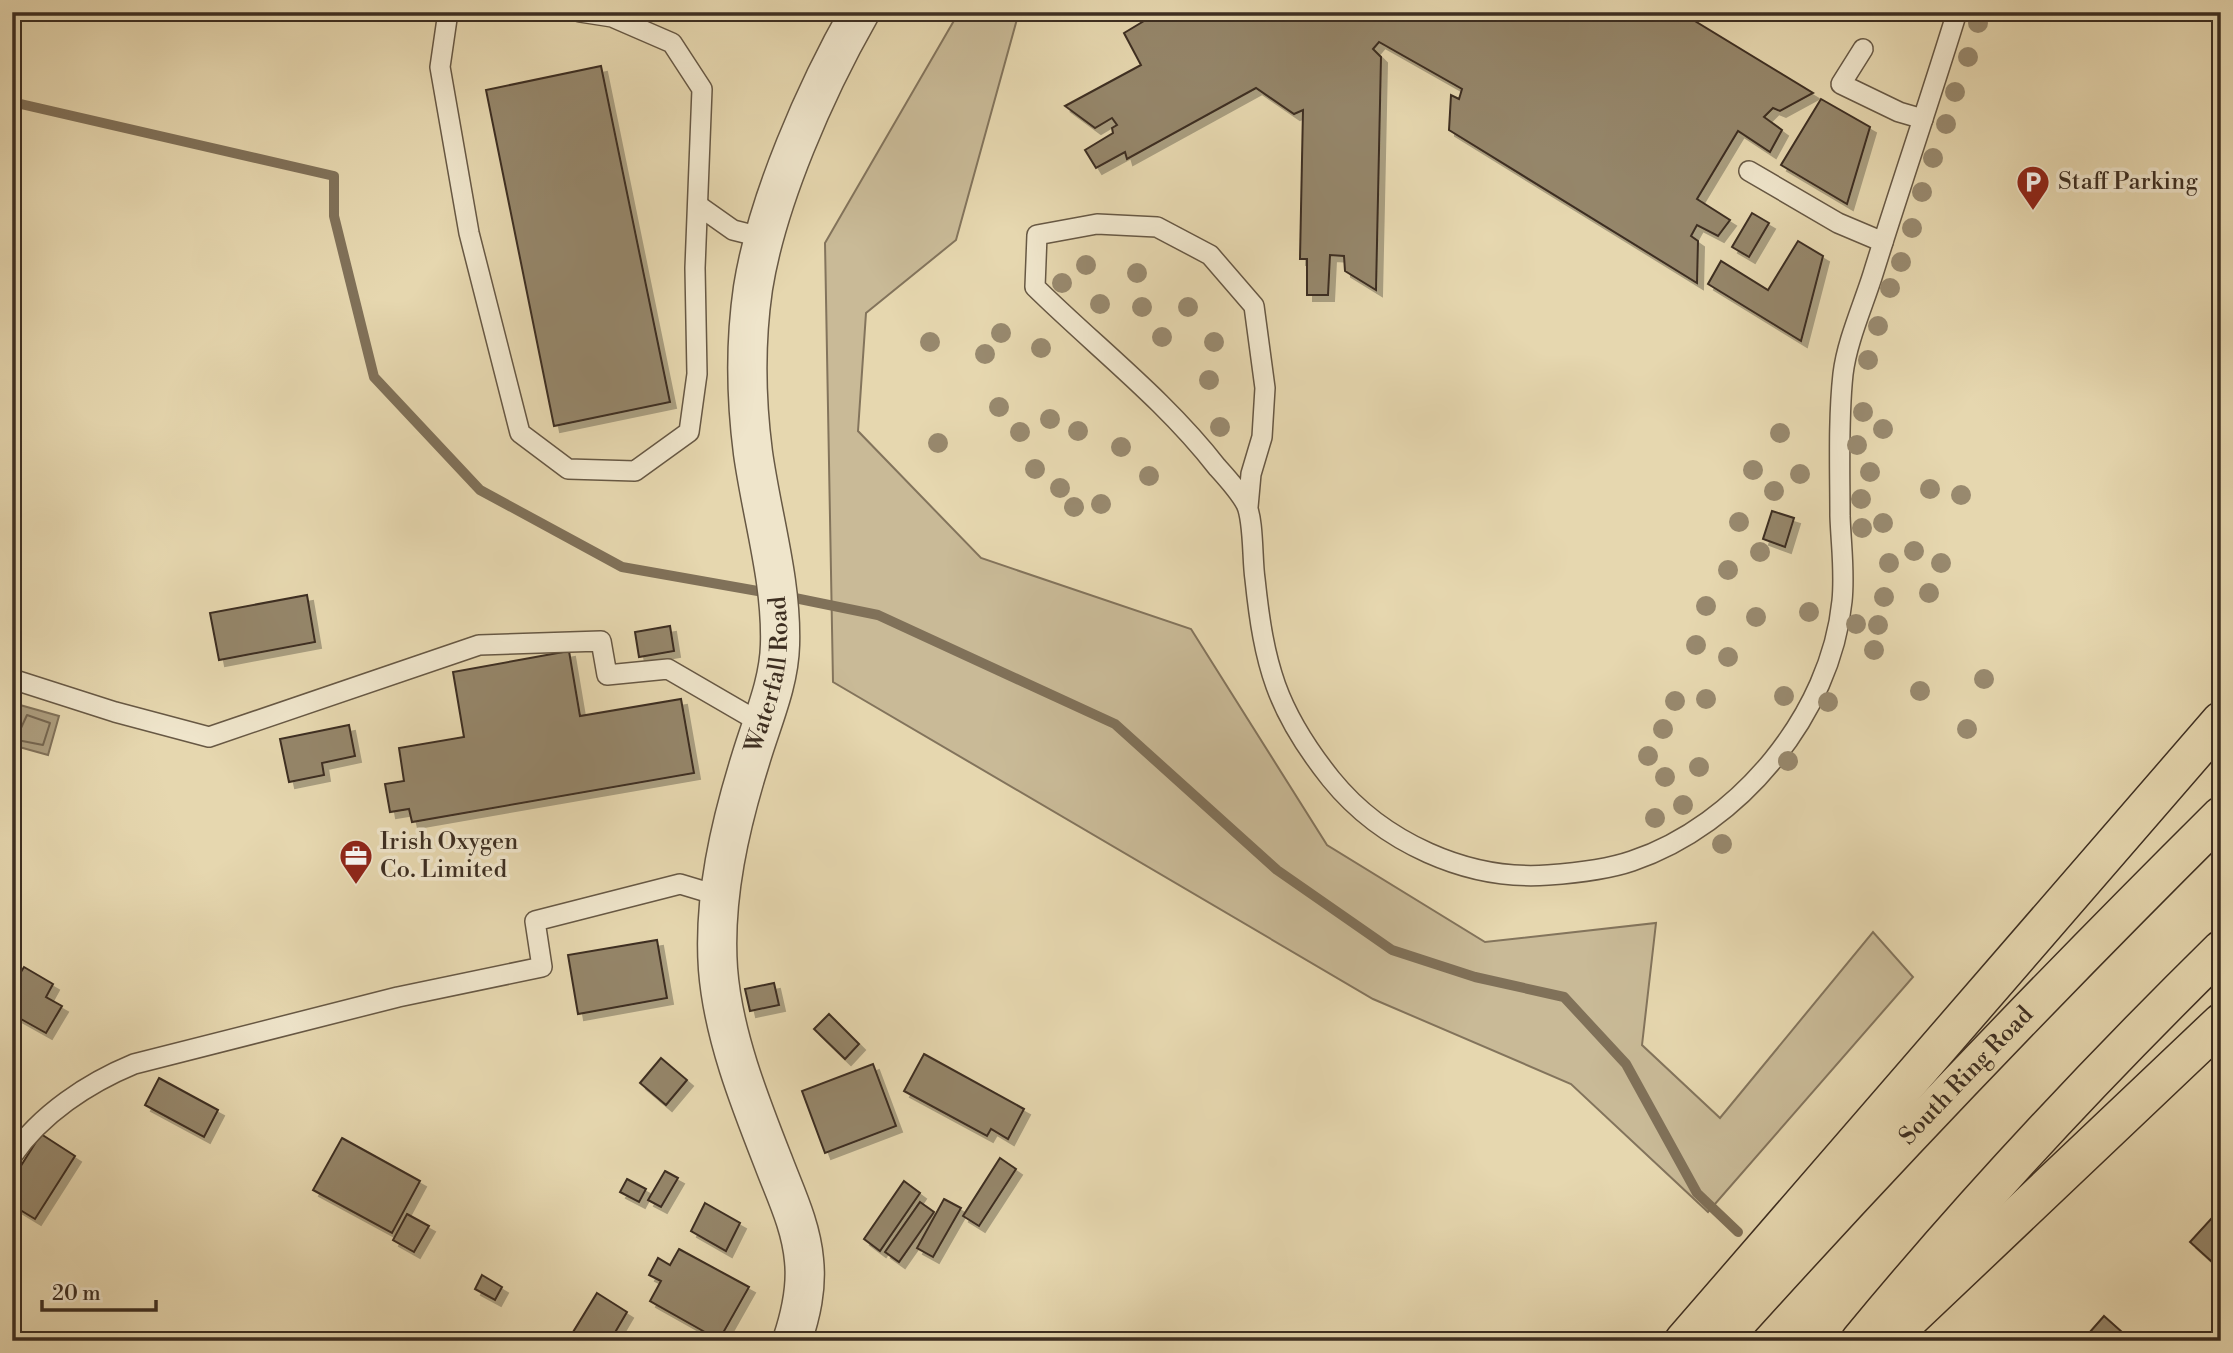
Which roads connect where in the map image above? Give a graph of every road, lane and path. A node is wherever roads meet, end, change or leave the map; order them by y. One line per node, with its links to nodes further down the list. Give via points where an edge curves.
1 (448, 12): 8 (lane, via 442,80 469,233 520,433 568,469 635,471 689,432 697,374)
2 (580, 12): 8 (lane, via 612,17 673,43 702,89)
3 (860, 12): 9 (street, Waterfall Road, via 793,153)
4 (1952, 14): 6 (lane)
5 (1863, 49): 6 (lane, via 1841,83)
6 (1923, 119): 10 (lane)
7 (1749, 171): 10 (lane, via 1838,223)
8 (699, 206): 9 (lane, via 733,230)
9 (765, 238): 14 (street, Waterfall Road, via 753,286 748,396 780,645 776,681)
10 (1883, 242): 11 (lane, via 1843,370 1842,607 1816,695 1758,776 1712,819 1631,862 1526,877 1438,857 1402,842 1362,811 1334,782 1280,702 1263,645)
11 (1248, 507): 11 (lane, via 1251,474 1262,438 1265,388 1254,306 1210,255 1157,227 1097,224 1037,235 1035,288 1186,426)
12 (12, 679): 14 (lane, via 209,737 479,645 601,641 607,675 668,669)
13 (2221, 721): 21 (highway)
14 (761, 723): 16 (street, Waterfall Road, via 734,814)
15 (2221, 816): 22 (highway, South Ring Road, via 1980,1059)
16 (720, 896): 19 (lane, via 680,884 535,921 542,967 398,997 134,1064 96,1080 26,1136); 20 (street, Waterfall Road, via 718,970 734,1051 794,1215 804,1260 803,1308)
17 (2221, 950): 23 (highway, via 2128,1042 1967,1216)
18 (2221, 1023): 24 (highway)
19 (12, 1156)
20 (792, 1341)
21 (1684, 1341)
22 (1720, 1341)
23 (1860, 1341)
24 (1886, 1341)

